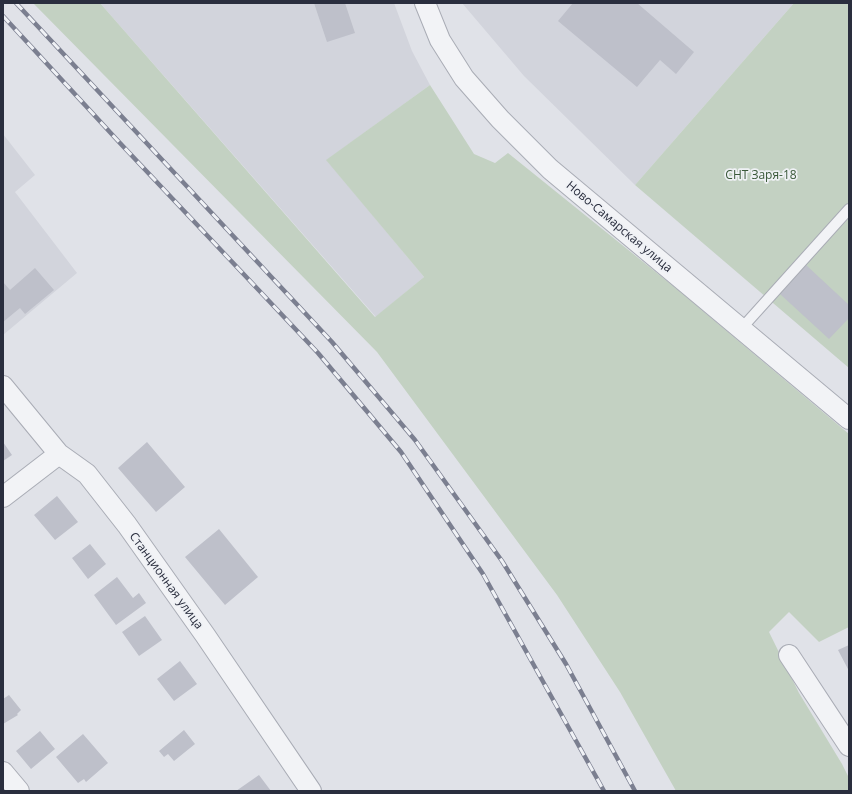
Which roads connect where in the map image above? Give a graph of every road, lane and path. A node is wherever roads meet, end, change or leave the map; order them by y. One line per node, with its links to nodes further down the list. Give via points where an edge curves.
1 (425, 3): 3 (street, Ново-Самарская улица, via 440,40 464,78 500,119 550,168)
2 (849, 209): 3 (lane)
3 (741, 329): 5 (street, Ново-Самарская улица)
4 (3, 386): 6 (street, Станционная улица)
5 (849, 419)
6 (59, 454): 7 (street); 12 (street, Станционная улица, via 87,474 127,525)
7 (3, 496)
8 (789, 655): 9 (street)
9 (849, 746)
10 (3, 772): 11 (street)
11 (19, 791)
12 (310, 791)

